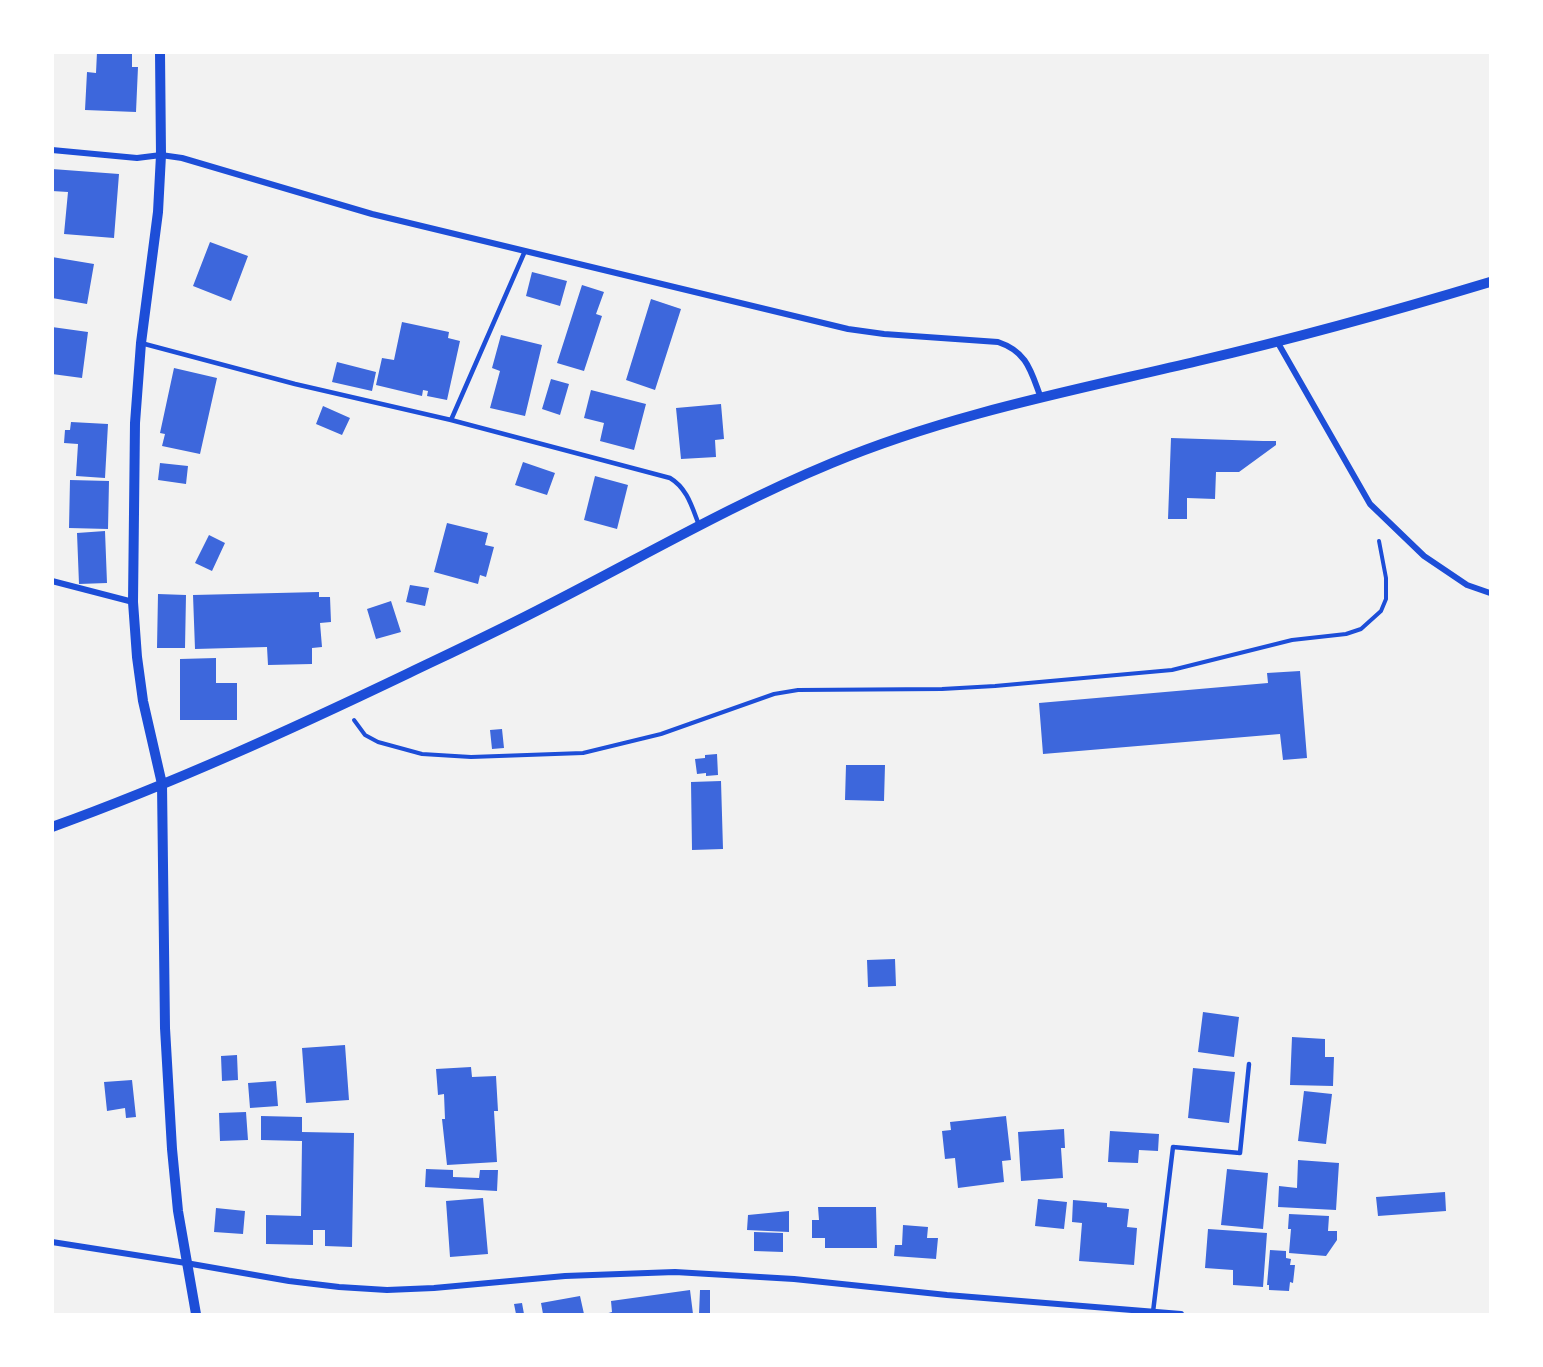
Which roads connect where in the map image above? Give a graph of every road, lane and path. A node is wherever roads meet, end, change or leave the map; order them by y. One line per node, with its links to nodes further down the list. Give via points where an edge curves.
1 (160, 52): 3 (street)
2 (52, 150): 3 (street, via 137,158)
3 (161, 155): 4 (street); 6 (street, via 158,212)
4 (525, 252): 8 (street, via 848,329 998,342 1022,356); 9 (lane)
5 (1491, 282): 7 (street)
6 (141, 343): 9 (lane); 14 (street, via 135,423)
7 (1278, 343): 8 (street); 10 (street)
8 (1041, 398): 11 (street, via 873,447 795,479)
9 (451, 420): 11 (lane, via 670,478 680,483)
10 (1370, 504): 13 (street, via 1424,556 1467,585); 15 (path, via 1386,578 1386,599 1371,622 1346,634 1293,640 1172,670 995,687 790,691 753,700 661,734 583,753 471,757 422,754 365,735)
11 (700, 526): 15 (street)
12 (52, 581): 14 (street)
13 (1491, 593)
14 (133, 602): 16 (street, via 143,700)
15 (344, 705): 16 (street)
16 (162, 784): 17 (street); 20 (street, via 165,1028 172,1149)
17 (52, 827)
18 (1249, 1064): 21 (lane, via 1240,1153 1173,1147)
19 (52, 1242): 20 (street)
20 (186, 1263): 21 (street, via 289,1281 387,1290 565,1276 686,1272); 22 (street)
21 (1153, 1312): 23 (street)
22 (196, 1314)
23 (1181, 1314)

